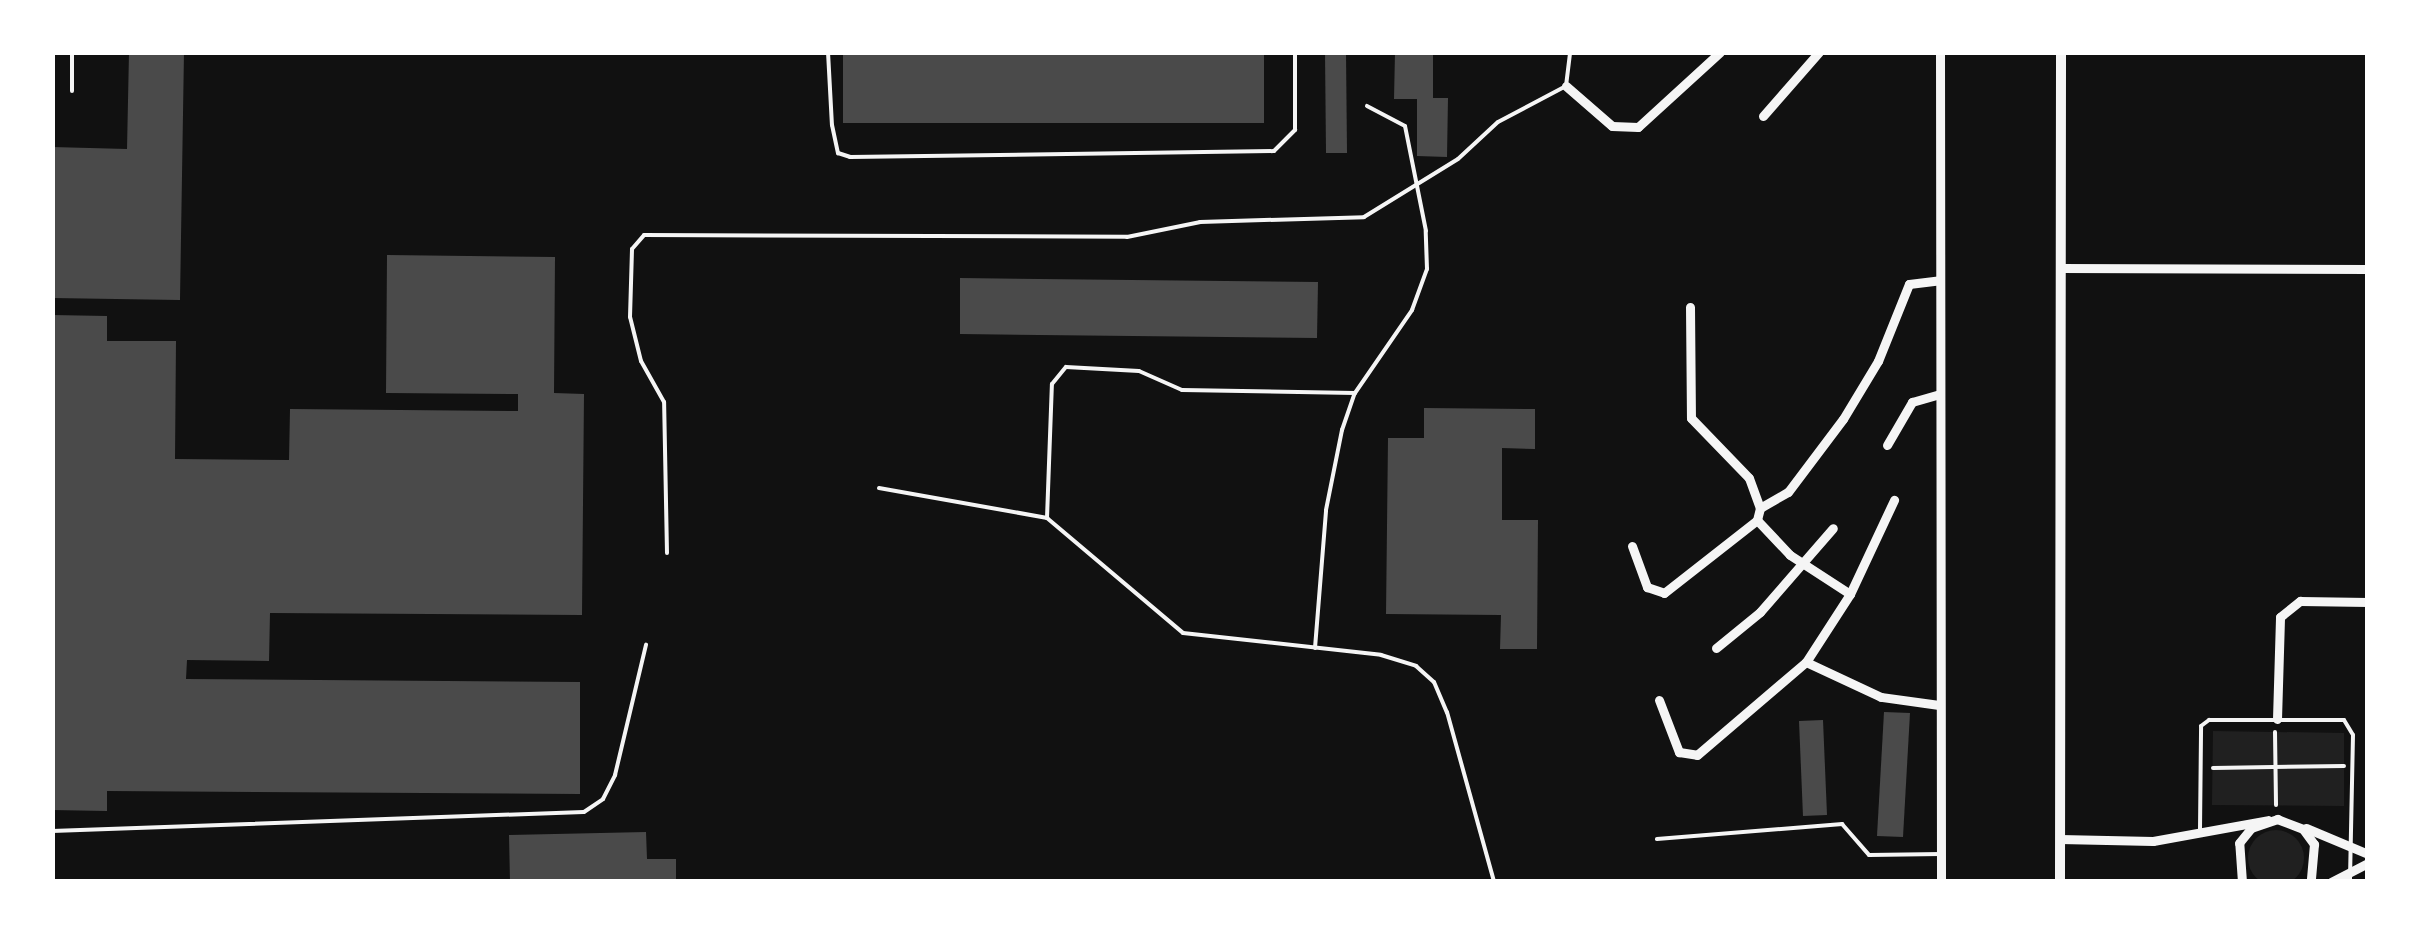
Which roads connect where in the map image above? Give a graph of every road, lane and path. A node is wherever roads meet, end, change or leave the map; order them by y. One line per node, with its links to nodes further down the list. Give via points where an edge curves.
1 (72, 52): 10 (lane)
2 (828, 52): 3 (lane, via 832,126 838,153 850,157 1274,151 1295,130)
3 (1296, 52)
4 (1570, 52): 9 (lane)
5 (1720, 52): 9 (street, via 1638,127 1612,126)
6 (1819, 52): 12 (street)
7 (1940, 52): 16 (street)
8 (2061, 52): 14 (street)
9 (1566, 86): 13 (lane, via 1498,122 1458,159)
10 (72, 91)
11 (1367, 106): 13 (lane, via 1400,118)
12 (1763, 116)
13 (1416, 180): 18 (lane, via 1428,246 1422,290); 28 (lane, via 1364,217 1200,222 1127,238 644,235 632,249 630,318 641,362 664,402)
14 (2060, 268): 15 (street); 49 (street)
15 (2368, 270)
16 (1940, 280): 19 (street); 23 (street, via 1909,284 1878,362 1822,451 1779,500)
17 (1690, 307): 23 (street, via 1692,418 1749,478)
18 (1355, 394): 24 (lane, via 1182,390 1139,371 1066,367 1052,384); 33 (lane, via 1326,510)
19 (1940, 394): 20 (street, via 1912,402); 37 (street)
20 (1886, 445)
21 (879, 488): 24 (lane)
22 (1894, 500): 30 (street)
23 (1760, 508): 25 (street)
24 (1047, 518): 33 (lane, via 1183,633)
25 (1757, 520): 27 (street, via 1664,593 1647,586); 29 (street)
26 (1833, 528): 29 (street)
27 (1632, 546)
28 (667, 553)
29 (1804, 564): 30 (street); 34 (street)
30 (1850, 594): 35 (street)
31 (2368, 602): 38 (street, via 2300,601 2280,616)
32 (646, 645): 46 (lane, via 615,775 602,799 584,812)
33 (1315, 648): 57 (lane, via 1381,654 1416,666 1434,682)
34 (1716, 648)
35 (1806, 662): 36 (street, via 1697,755 1679,752); 37 (street, via 1881,697)
36 (1659, 700)
37 (1939, 705): 51 (street)
38 (2277, 718): 47 (lane, via 2201,726); 50 (lane, via 2334,717 2350,724 2354,798)
39 (2275, 732): 41 (path)
40 (2344, 766): 41 (path)
41 (2276, 767): 42 (path); 43 (path)
42 (2213, 768)
43 (2276, 805)
44 (2268, 820): 45 (street); 47 (street); 60 (street, via 2239,842)
45 (2295, 824): 50 (street); 61 (street, via 2314,844)
46 (52, 831)
47 (2200, 832): 49 (street, via 2153,841)
48 (1657, 839): 51 (lane, via 1842,824 1869,856)
49 (2060, 839): 59 (street)
50 (2348, 847): 52 (street); 54 (lane)
51 (1941, 854): 58 (street)
52 (2368, 854)
53 (2368, 862): 54 (street)
54 (2349, 877): 62 (street)
55 (368, 882): 56 (lane)
56 (470, 882)
57 (1494, 882)
58 (1942, 882)
59 (2060, 882)
60 (2242, 882)
61 (2311, 882)
62 (2331, 882)

